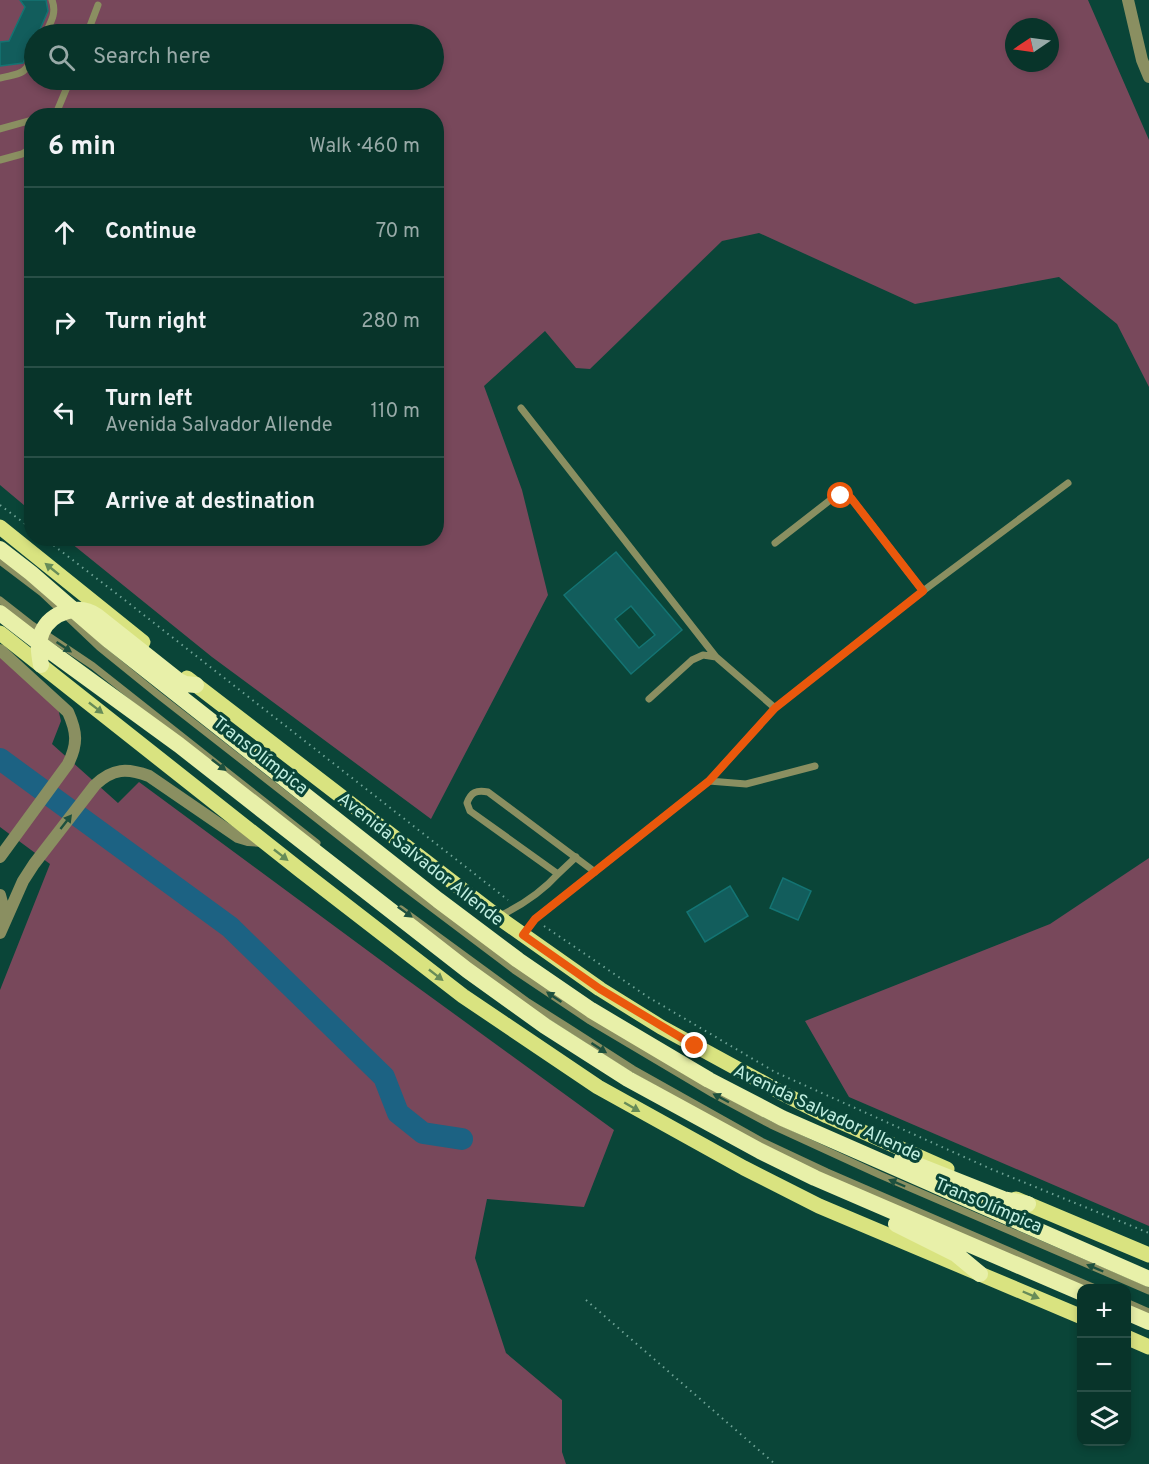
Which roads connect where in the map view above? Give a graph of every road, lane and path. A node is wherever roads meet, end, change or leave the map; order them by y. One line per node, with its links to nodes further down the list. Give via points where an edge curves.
1 (52, 0): 4 (lane, via 55,10)
2 (1128, 0): 7 (street)
3 (98, 5): 5 (lane)
4 (50, 24)
5 (91, 24)
6 (24, 71): 8 (lane)
7 (1149, 77)
8 (0, 78)
9 (65, 90): 10 (lane)
10 (59, 108)
11 (24, 122): 12 (lane)
12 (0, 129)
13 (24, 153): 14 (lane)
14 (0, 160)
15 (521, 408): 31 (lane)
16 (1068, 483): 24 (lane)
17 (0, 505): 18 (path)
18 (24, 523)
19 (0, 527): 33 (main road, Avenida Salvador Allende, one-way to 19)
20 (775, 543): 24 (lane, via 829,501 841,496 851,498)
21 (54, 546): 46 (path, via 511,903)
22 (0, 549): 26 (highway, Avenida Salvador Allende, via 31,573)
23 (0, 561): 26 (lane, TransOlímpica)
24 (923, 591): 35 (lane)
25 (0, 600): 29 (lane, TransOlímpica)
26 (67, 611): 29 (highway, via 51,619); 33 (highway, via 92,612 179,681); 52 (highway, Avenida Salvador Allende, via 518,960 650,1046); 61 (lane, TransOlímpica, one-way to 26, via 771,1125 590,1021 514,970 390,877 99,647)
27 (0, 613): 29 (highway)
28 (0, 633): 32 (main road)
29 (40, 637): 32 (highway); 39 (lane, TransOlímpica, one-way to 39, via 93,666); 53 (highway, via 467,970 545,1026 628,1079)
30 (0, 650): 40 (street, via 68,712 75,734 70,758)
31 (716, 657): 34 (lane, via 703,655 692,660); 35 (lane)
32 (41, 665): 38 (main road, one-way to 38)
33 (196, 685): 47 (main road, Avenida Salvador Allende)
34 (649, 699)
35 (775, 708): 37 (lane)
36 (814, 766): 37 (lane, via 746,784)
37 (709, 781): 43 (lane)
38 (262, 841): 48 (street, one-way to 38, via 33,864 99,781 116,771 149,776 238,837); 57 (main road, one-way to 57, via 463,996 598,1087 819,1206)
39 (324, 849)
40 (0, 857)
41 (576, 857): 43 (lane); 44 (lane); 44 (lane, via 488,792 470,795 466,803 470,811)
42 (342, 862): 59 (lane, TransOlímpica, one-way to 59, via 528,1002 661,1085 763,1142 827,1172)
43 (595, 872): 49 (lane)
44 (558, 874): 46 (lane)
45 (0, 895): 48 (street)
46 (521, 906): 47 (lane)
47 (498, 917): 51 (main road, Avenida Salvador Allende)
48 (6, 918): 50 (street)
49 (535, 919): 51 (lane); 55 (path, via 648,997 776,1072 991,1169)
50 (0, 933)
51 (523, 935): 54 (main road, Avenida Salvador Allende, via 600,989 741,1072 827,1116)
52 (782, 1119): 54 (highway, via 798,1118 1003,1199); 58 (highway, Avenida Salvador Allende)
53 (815, 1178): 57 (highway, via 823,1188 956,1254); 60 (highway)
54 (1028, 1204): 56 (main road, Avenida Salvador Allende)
55 (1149, 1233)
56 (1149, 1255)
57 (980, 1274): 66 (main road, one-way to 66)
58 (1149, 1279)
59 (1086, 1284)
60 (1077, 1291)
61 (1149, 1291)
62 (586, 1300): 70 (path)
63 (1131, 1304): 64 (lane)
64 (1149, 1312)
65 (1131, 1314): 67 (highway)
66 (1077, 1315)
67 (1149, 1322)
68 (1128, 1338): 69 (main road)
69 (1149, 1347)
70 (775, 1464)

